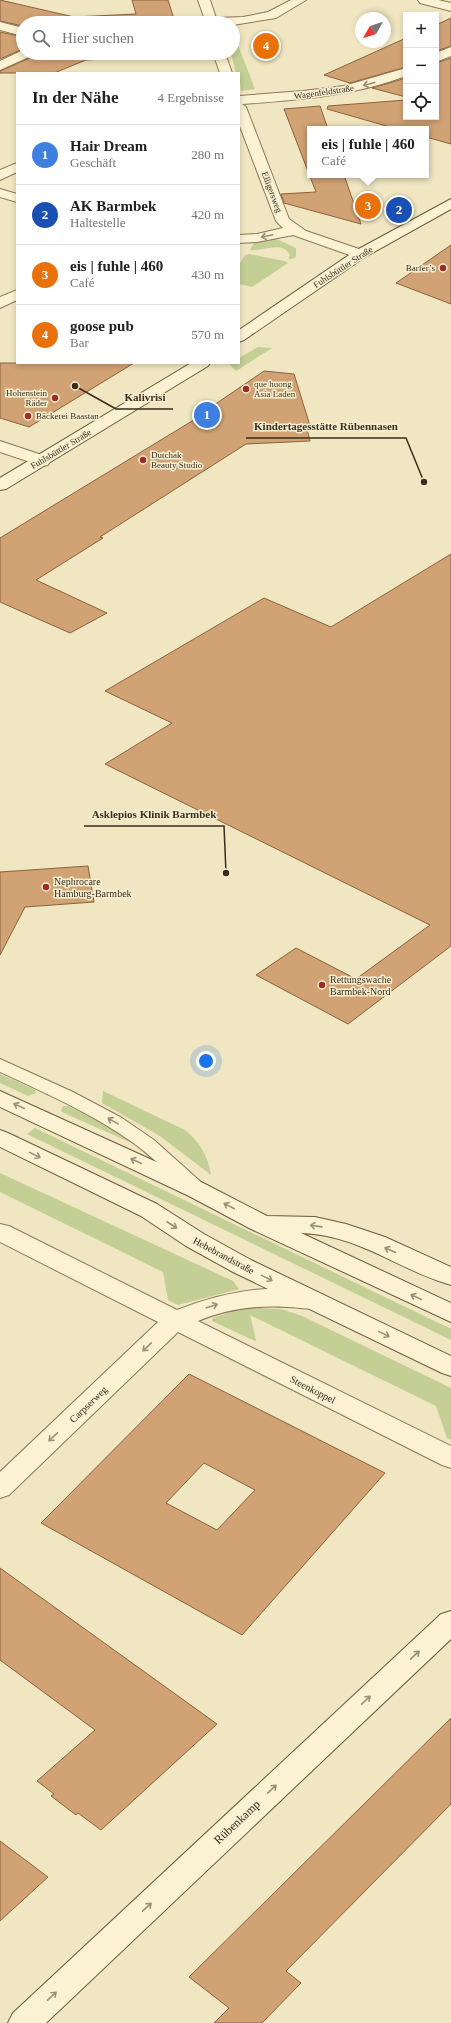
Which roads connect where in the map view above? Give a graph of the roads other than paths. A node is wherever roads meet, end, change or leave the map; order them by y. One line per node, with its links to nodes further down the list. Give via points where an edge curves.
1 (204, 0): 5 (street)
2 (300, 0): 6 (street, via 272,15)
3 (424, 0): 4 (street)
4 (451, 7)
5 (210, 16)
6 (240, 21)
7 (0, 26): 8 (street)
8 (16, 30)
9 (451, 51): 10 (street)
10 (439, 57)
11 (16, 58): 13 (street)
12 (221, 60): 14 (street)
13 (0, 66)
14 (226, 72)
15 (403, 73): 16 (street, Wagenfeldstraße, one-way to 16, via 373,84 336,92)
16 (240, 100)
17 (240, 110): 23 (street, Elligersweg, via 283,222)
18 (16, 168): 19 (street)
19 (0, 176)
20 (0, 193): 21 (street)
21 (16, 198)
22 (451, 203): 25 (street, Fuhlsbüttler Straße)
23 (294, 230): 24 (street, one-way to 24); 25 (street, Elligersweg)
24 (240, 239)
25 (360, 254): 28 (street, Fuhlsbüttler Straße)
26 (16, 295): 27 (street)
27 (0, 303)
28 (240, 337)
29 (200, 364): 31 (street, Fuhlsbüttler Straße)
30 (0, 446): 31 (street)
31 (42, 461): 32 (street, Fuhlsbüttler Straße)
32 (0, 485)
33 (0, 1065): 36 (lane, one-way to 33, via 146,1143 115,1122 59,1092)
34 (0, 1098): 36 (street, one-way to 34)
35 (0, 1138): 40 (street, Hebebrandstraße, one-way to 40, via 149,1210 242,1266)
36 (197, 1190): 37 (street, one-way to 36)
37 (260, 1223): 39 (street, one-way to 37, via 348,1233 308,1224); 41 (street, one-way to 37)
38 (0, 1232): 42 (street, Steenkoppel)
39 (451, 1277)
40 (315, 1301): 42 (street, one-way to 40, via 214,1305 240,1299 287,1298); 43 (street, Hebebrandstraße, one-way to 43)
41 (451, 1313)
42 (176, 1320): 44 (street, Steenkoppel); 45 (street, Carpserweg, one-way to 45)
43 (451, 1367)
44 (451, 1458)
45 (0, 1488)
46 (451, 1622): 47 (street, Rübenkamp, one-way to 46)
47 (24, 2023)

